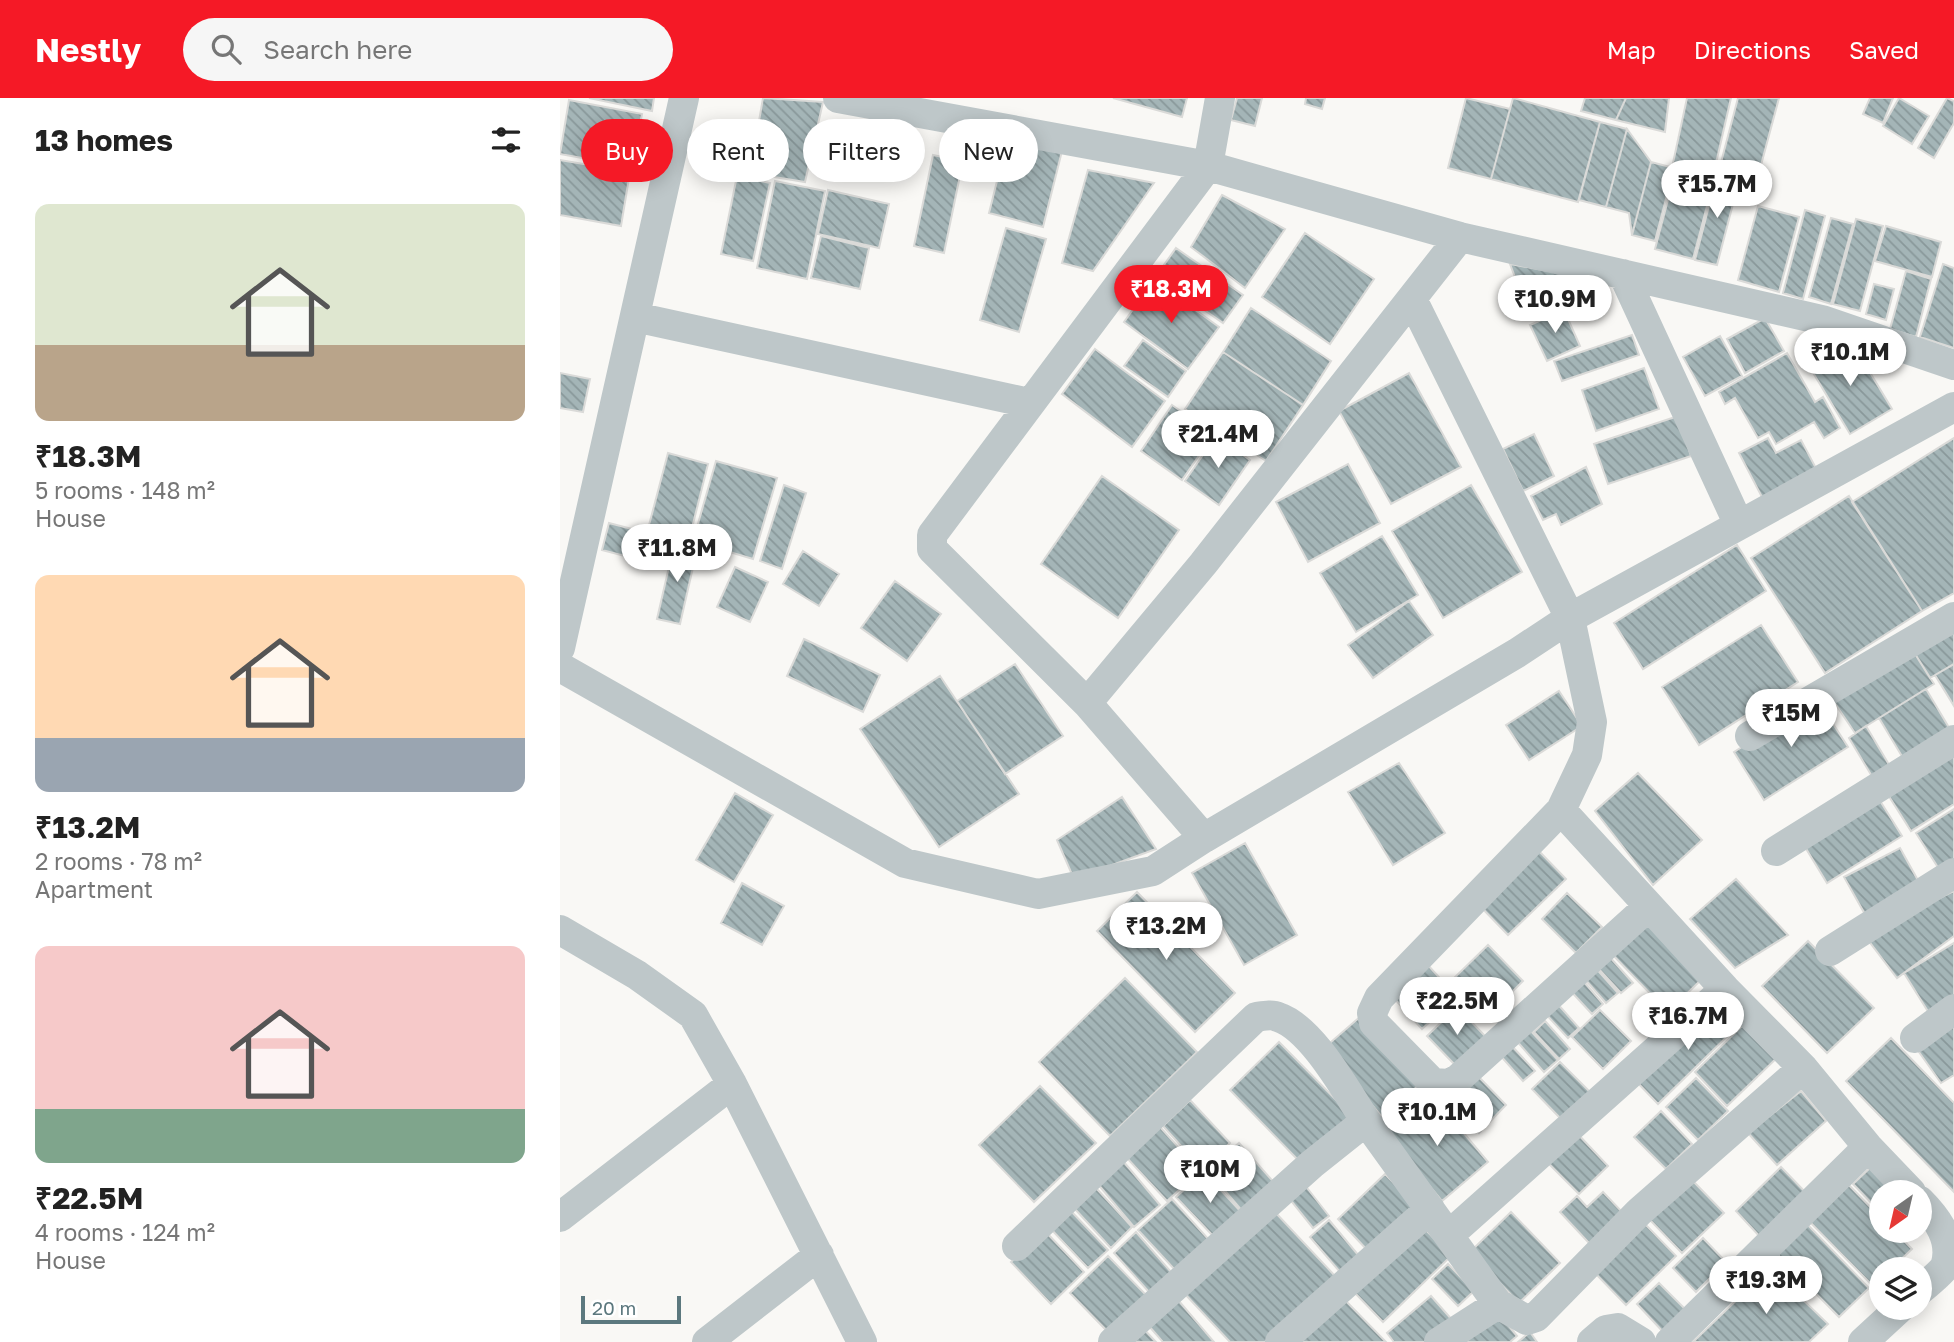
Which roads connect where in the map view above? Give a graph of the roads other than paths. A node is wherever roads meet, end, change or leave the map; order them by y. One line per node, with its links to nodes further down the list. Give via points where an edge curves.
1 (684, 98): 8 (street)
2 (838, 98): 4 (street)
3 (1220, 98): 4 (street)
4 (1208, 166): 5 (street); 10 (street)
5 (1460, 237): 6 (street); 7 (street)
6 (1623, 274): 9 (street, via 1822,320); 12 (street)
7 (1412, 299): 14 (street); 17 (street)
8 (635, 317): 10 (street); 15 (street)
9 (1954, 365)
10 (1029, 403): 17 (street, via 935,529 932,549)
11 (1954, 407): 12 (street)
12 (1739, 525): 14 (street)
13 (1954, 617): 18 (street)
14 (1570, 618): 20 (street, via 1592,722 1587,755); 21 (street)
15 (560, 648)
16 (560, 667): 21 (street, via 905,863 1038,894 1153,871)
17 (1087, 703): 21 (street)
18 (1750, 736)
19 (1954, 740): 22 (street)
20 (1561, 810): 24 (street); 24 (street, via 1379,998 1372,1013 1374,1023 1433,1083 1449,1084)
21 (1204, 838)
22 (1776, 851)
23 (1954, 873): 26 (street)
24 (1649, 906): 27 (street)
25 (560, 930): 31 (street, via 637,975 692,1015)
26 (1830, 951)
27 (1725, 989): 30 (street); 38 (street)
28 (1954, 1009): 29 (street)
29 (1915, 1038)
30 (1803, 1068): 33 (street); 42 (street, via 1639,1212 1536,1317 1527,1320)
31 (732, 1084): 37 (street); 40 (street)
32 (1366, 1121): 35 (street); 39 (street, via 1311,1041 1277,1016 1256,1017); 46 (street)
33 (1868, 1147): 34 (street); 51 (street)
34 (1900, 1180)
35 (1430, 1209): 38 (street); 47 (street)
36 (1932, 1213): 41 (street, via 1947,1229 1951,1246 1946,1266)
37 (560, 1217)
38 (1449, 1235): 42 (street)
39 (1017, 1247)
40 (819, 1255): 44 (street); 45 (street)
41 (1932, 1279)
42 (1498, 1304): 48 (street)
43 (1887, 1320): 52 (street)
44 (707, 1342)
45 (862, 1342)
46 (1113, 1342)
47 (1280, 1342)
48 (1439, 1342)
49 (1592, 1342): 50 (street, via 1606,1330 1618,1328)
50 (1641, 1342)
51 (1670, 1342)
52 (1863, 1342)

